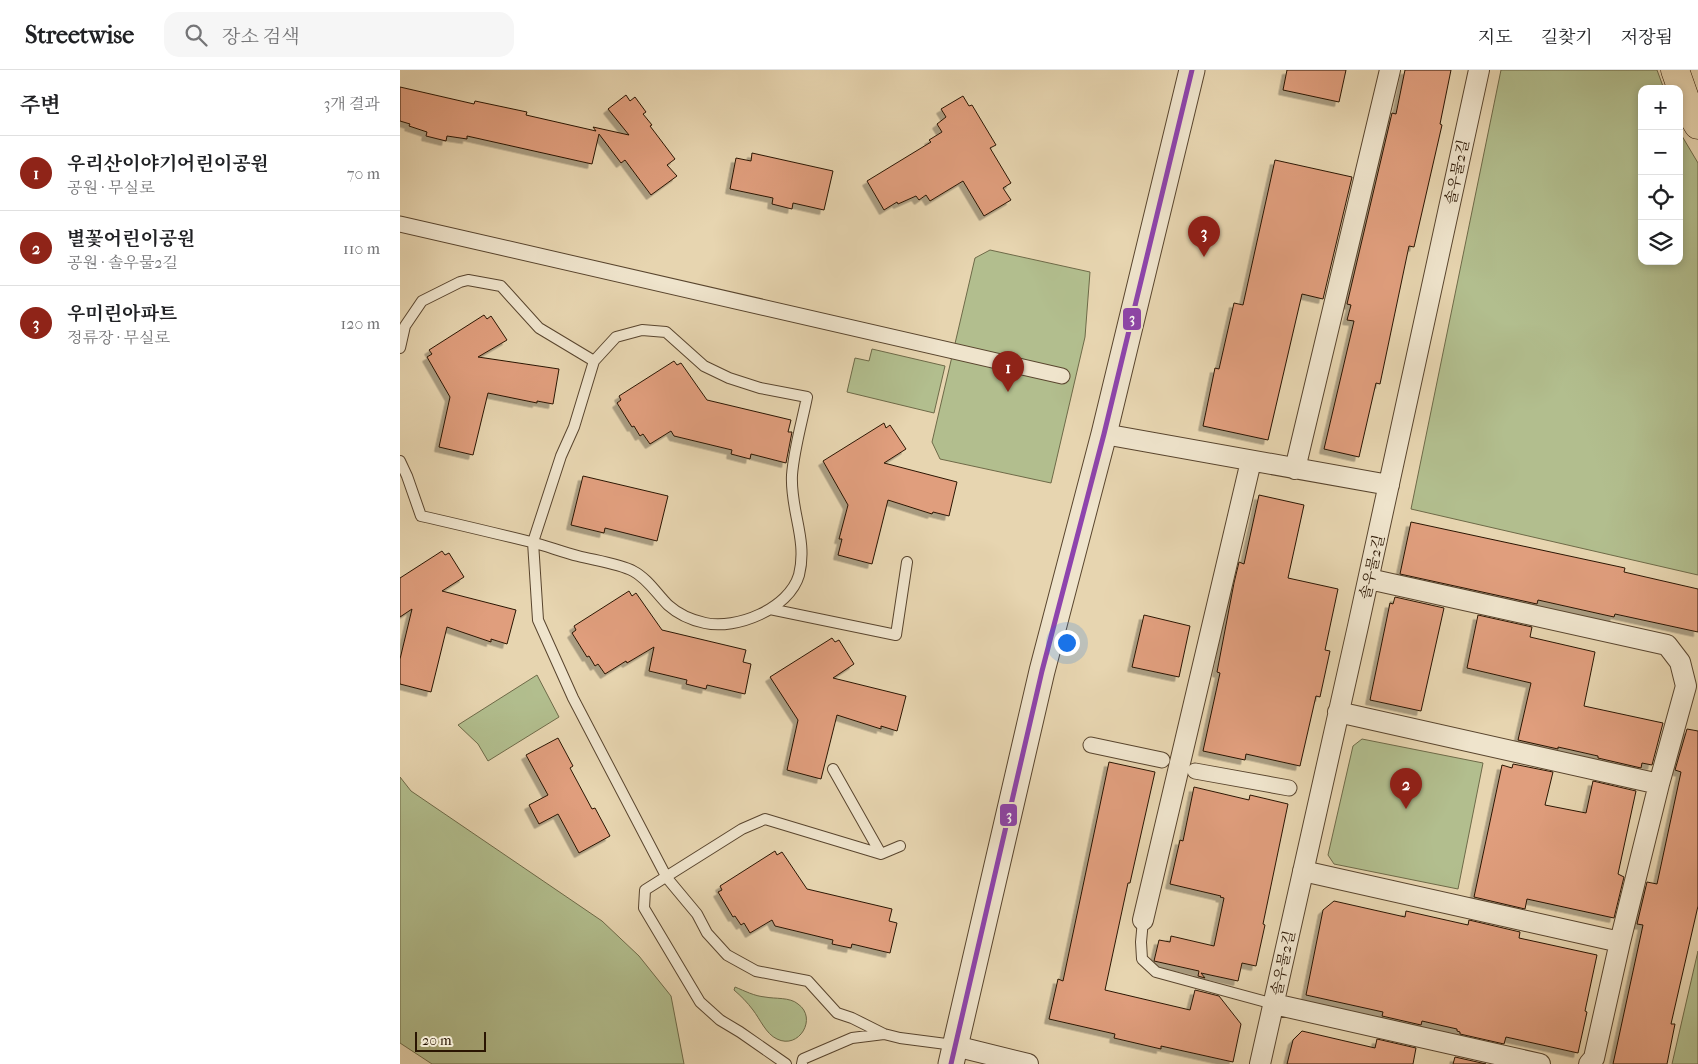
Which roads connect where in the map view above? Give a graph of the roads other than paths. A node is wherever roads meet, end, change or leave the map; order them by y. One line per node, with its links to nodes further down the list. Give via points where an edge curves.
1 (1192, 70): 12 (street)
2 (1390, 70): 15 (street)
3 (1479, 70): 16 (street, 솔우물2길)
4 (1675, 70): 7 (highway, via 1689,110)
5 (1692, 70): 6 (highway)
6 (1698, 89)
7 (1698, 125)
8 (400, 224): 11 (street)
9 (400, 348): 10 (lane, via 404,326 422,301 468,280 501,286 539,328)
10 (594, 361): 17 (lane); 20 (lane, via 616,337 642,330 666,332 704,366 729,378 806,397 792,475 795,511 802,537 802,560 798,578 788,594)
11 (1062, 376)
12 (1104, 434): 13 (street); 36 (street, via 1042,671)
13 (1252, 461): 15 (street); 32 (street)
14 (400, 462): 17 (lane, via 421,516)
15 (1295, 468): 16 (street)
16 (1390, 485): 19 (street, 솔우물2길)
17 (533, 542): 20 (lane, via 633,571 669,605 686,617 706,623 730,624); 31 (lane, via 538,620 573,698)
18 (908, 562): 20 (lane, via 896,635)
19 (1369, 579): 21 (street, 솔우물2길); 26 (street, via 1667,645 1680,662 1686,686)
20 (770, 609)
21 (1338, 712): 26 (street); 30 (street, 솔우물2길)
22 (1091, 746): 23 (street)
23 (1162, 760)
24 (833, 769): 29 (lane)
25 (1195, 771): 27 (street)
26 (1659, 784): 33 (street)
27 (1288, 788)
28 (900, 846): 29 (lane)
29 (881, 854): 31 (lane, via 765,819 742,829)
30 (1303, 871): 33 (street); 34 (street, 솔우물2길)
31 (666, 878): 35 (lane, via 726,955 756,971 808,981 837,1013); 37 (lane, via 645,890 644,908 700,1002 720,1020)
32 (1143, 920): 34 (lane, via 1142,959 1156,972)
33 (1620, 942): 42 (street, via 1594,1058)
34 (1274, 1004): 40 (street, 솔우물2길); 41 (street)
35 (884, 1034): 36 (lane); 38 (lane, via 852,1038 803,1059)
36 (953, 1055): 39 (street)
37 (786, 1064)
38 (802, 1064)
39 (1028, 1064)
40 (1260, 1064)
41 (1540, 1064)
42 (1589, 1064)

